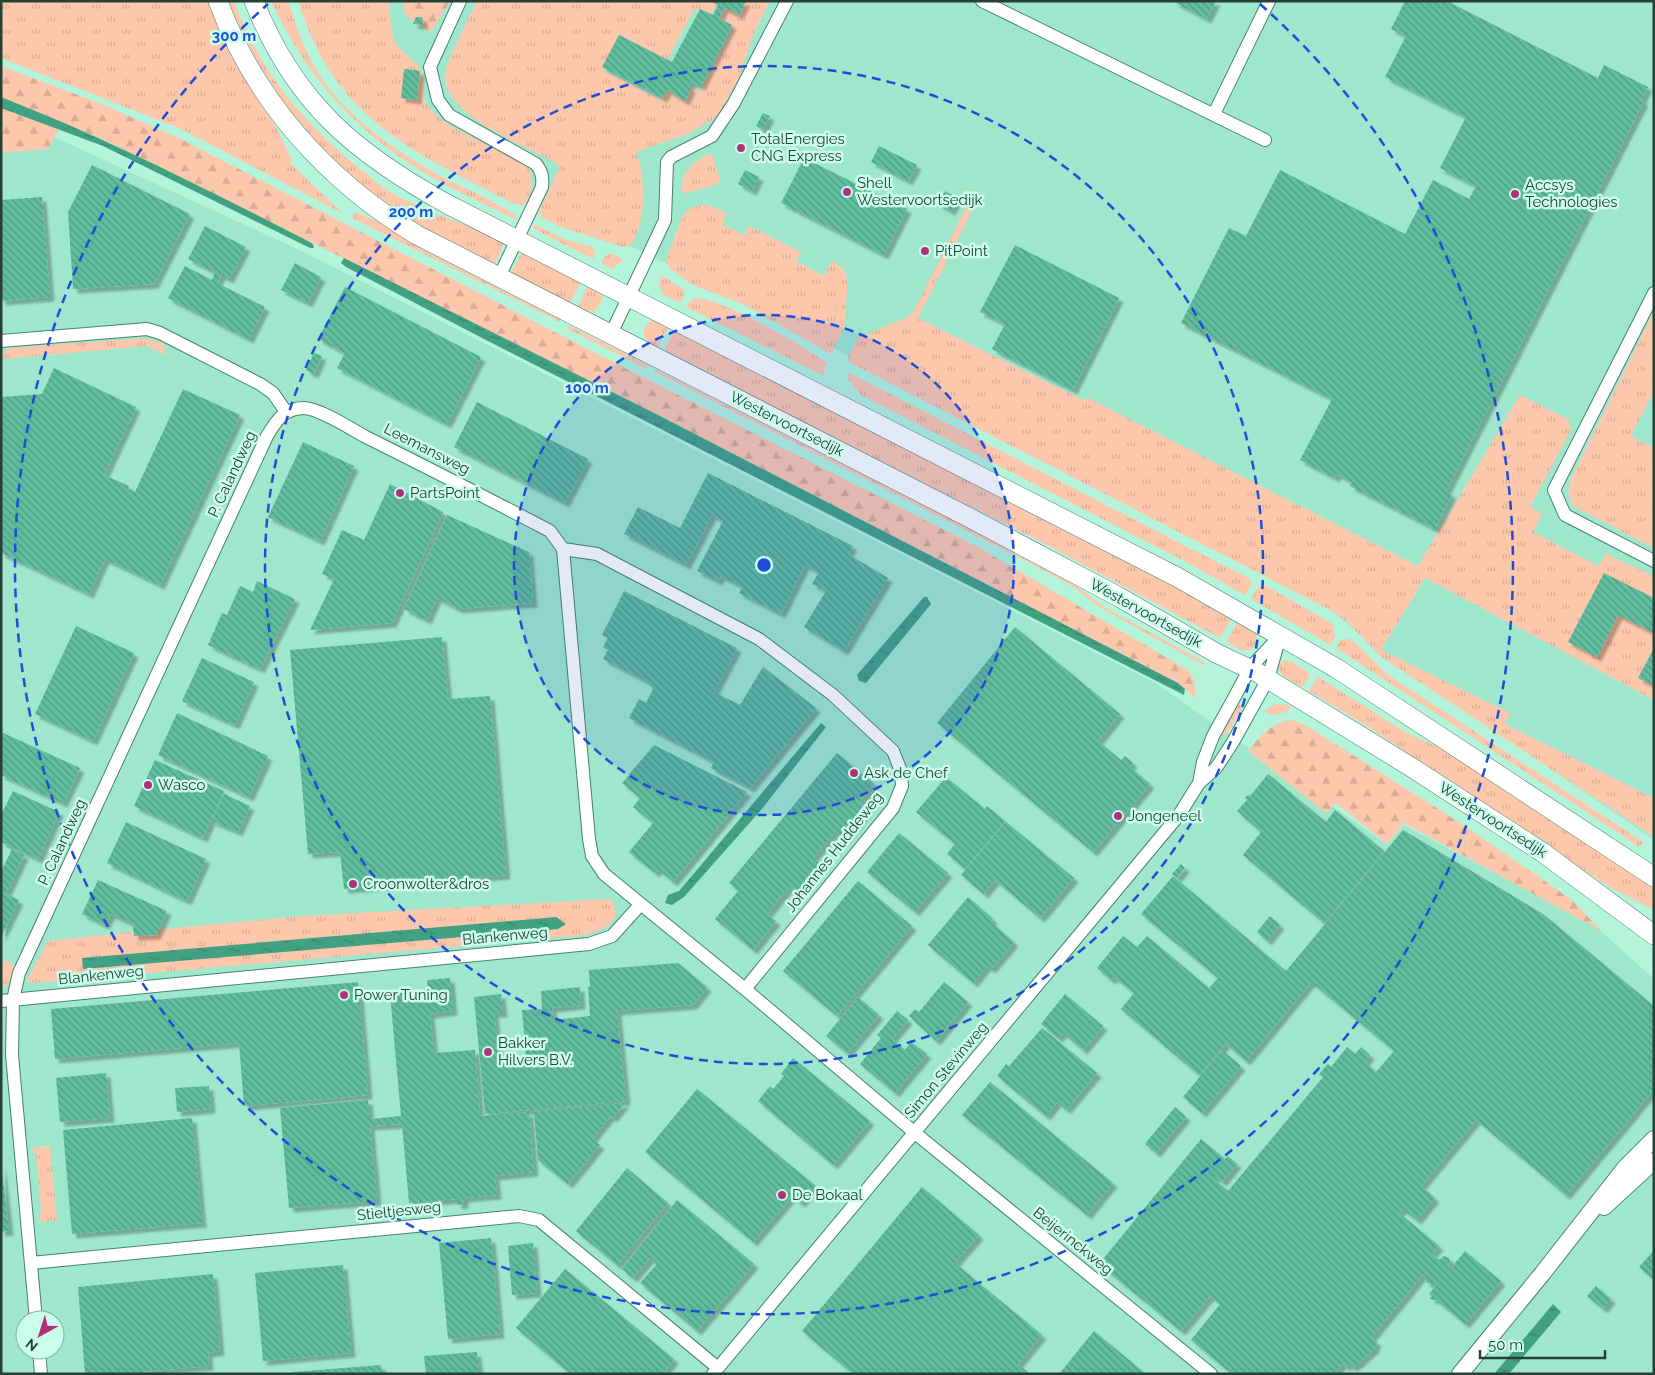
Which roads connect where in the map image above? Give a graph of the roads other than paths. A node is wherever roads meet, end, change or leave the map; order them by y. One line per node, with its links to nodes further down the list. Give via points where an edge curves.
1 (218, 1): 10 (main road, Westervoortsedijk, via 259,84 294,132 318,158 358,195 390,218)
2 (254, 1): 9 (main road, via 285,64 301,88 340,131 373,160 403,179)
3 (460, 1): 9 (street, via 430,67 432,85 449,115 536,164 542,171 542,186)
4 (787, 1): 12 (street, via 734,103 712,136 667,162 665,220)
5 (982, 1): 7 (street)
6 (1269, 1): 7 (street)
7 (1214, 114): 8 (street)
8 (1265, 140)
9 (516, 239): 10 (street); 12 (main road)
10 (499, 277): 13 (main road, Westervoortsedijk)
11 (1654, 293): 17 (street, via 1554,490 1565,516)
12 (629, 296): 13 (street); 18 (main road, via 1177,577)
13 (611, 334): 19 (main road, Westervoortsedijk, via 979,522 1216,653)
14 (1, 341): 15 (street, via 148,329 260,384 273,393)
15 (286, 412): 16 (street, Leemansweg, via 306,408 324,415 550,531); 26 (street, P. Calandweg, via 276,420 267,436)
16 (564, 549): 23 (street, via 592,856 604,874); 25 (street, Johannes Huddeweg, via 597,554 759,639 832,695 893,751 901,771 902,786 893,808)
17 (1654, 561)
18 (1280, 636): 19 (street, Simon Stevinweg); 20 (street, Simon Stevinweg); 22 (main road, via 1336,668)
19 (1250, 668): 20 (main road, Westervoortsedijk); 21 (street, Simon Stevinweg, via 1213,736)
20 (1268, 679): 21 (street, Simon Stevinweg, via 1220,761); 24 (main road, Westervoortsedijk, via 1542,852)
21 (1199, 783): 27 (street, Simon Stevinweg, via 1179,815)
22 (1654, 877)
23 (640, 905): 25 (street); 26 (street, Blankenweg, via 612,936 589,944)
24 (1654, 935)
25 (745, 989): 27 (street)
26 (7, 1001): 31 (street, P. Calandweg)
27 (915, 1133): 34 (street, Simon Stevinweg); 36 (street, Beijerinckweg)
28 (1654, 1139): 30 (street, via 1625,1168)
29 (1654, 1161): 30 (street)
30 (1572, 1237): 37 (street)
31 (31, 1263): 32 (street, P. Calandweg); 34 (street, Stieltjesweg, via 519,1216 539,1220)
32 (35, 1310)
33 (40, 1360): 35 (street)
34 (716, 1371)
35 (41, 1374)
36 (1211, 1374)
37 (1460, 1374)

